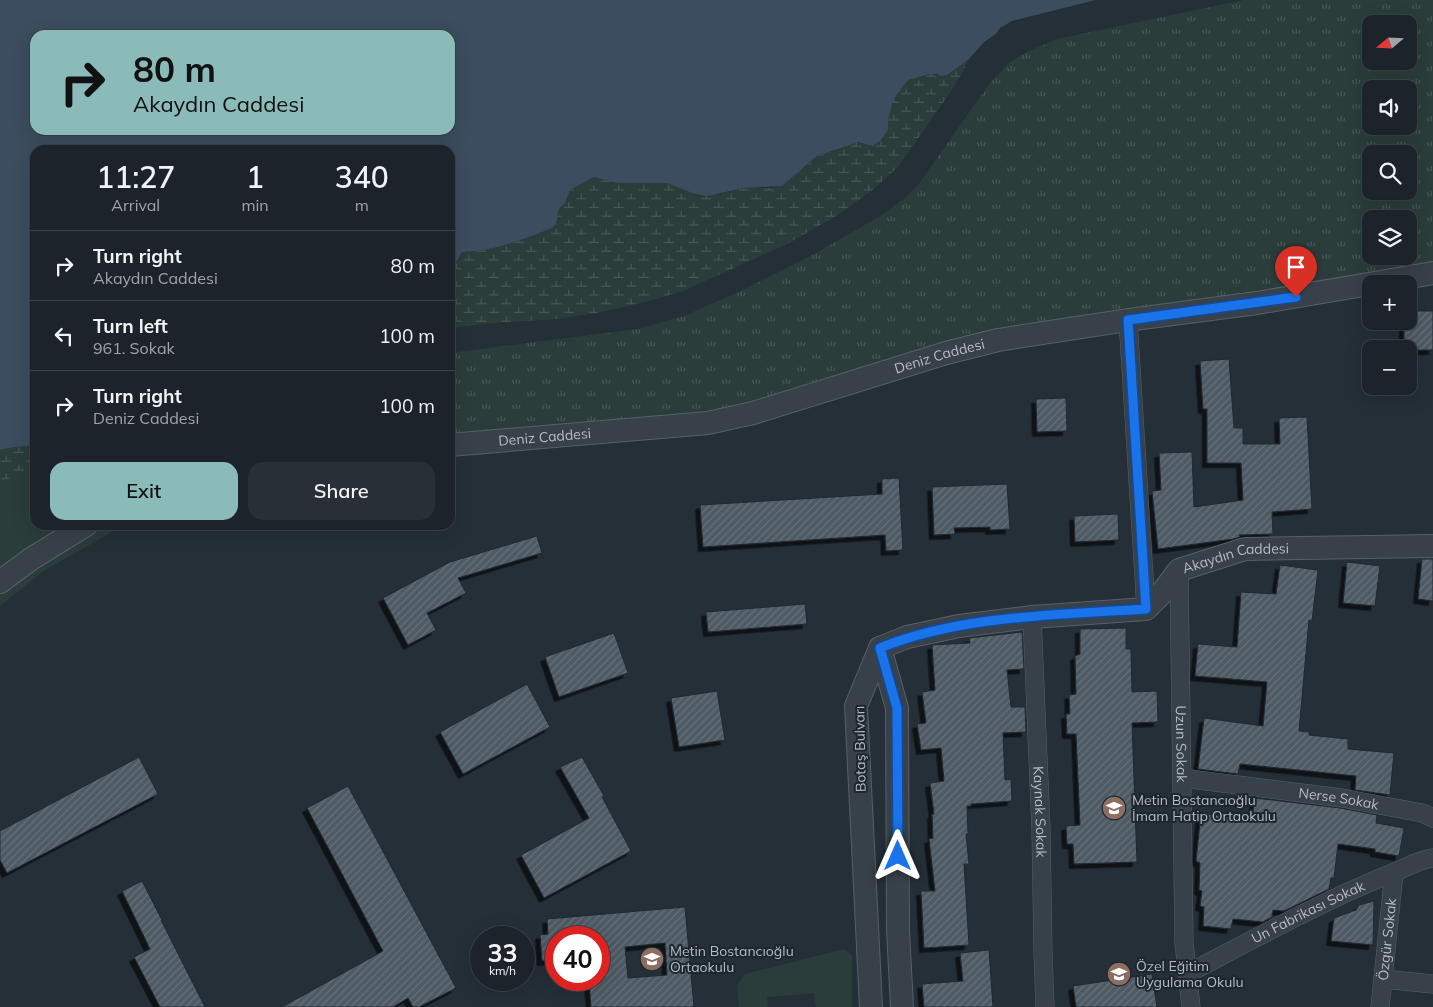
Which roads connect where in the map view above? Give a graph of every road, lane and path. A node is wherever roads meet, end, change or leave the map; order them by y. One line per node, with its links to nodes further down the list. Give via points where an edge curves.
1 (1433, 272): 2 (street, Deniz Caddesi, via 1257,303)
2 (1128, 320): 3 (street, Deniz Caddesi, via 998,340 955,350 753,413 708,423); 8 (street)
3 (455, 445)
4 (78, 530): 7 (street)
5 (1433, 546): 6 (street, Akaydın Caddesi, via 1245,549)
6 (1179, 570): 8 (street, Akaydın Caddesi); 11 (street, Uzun Sokak)
7 (0, 582)
8 (1146, 609): 9 (street)
9 (1032, 617): 10 (street, via 959,626 907,637); 20 (street, Kaynak Sokak)
10 (880, 648): 18 (street, Botaş Bulvarı, via 856,706); 19 (street, via 897,708 898,930)
11 (1182, 778): 12 (street, Nerse Sokak, via 1342,798 1422,813); 15 (street, Uzun Sokak, via 1184,943)
12 (1433, 818)
13 (1433, 858): 14 (street, Un Fabrikası Sokak, via 1420,860)
14 (1394, 873): 15 (street, Un Fabrikası Sokak, via 1307,910); 16 (street, Özgür Sokak)
15 (1188, 974): 21 (street, Uzun Sokak)
16 (1383, 979): 17 (street); 22 (street, Özgür Sokak)
17 (1433, 984)
18 (871, 1007)
19 (902, 1007)
20 (1046, 1007)
21 (1191, 1007)
22 (1380, 1007)

